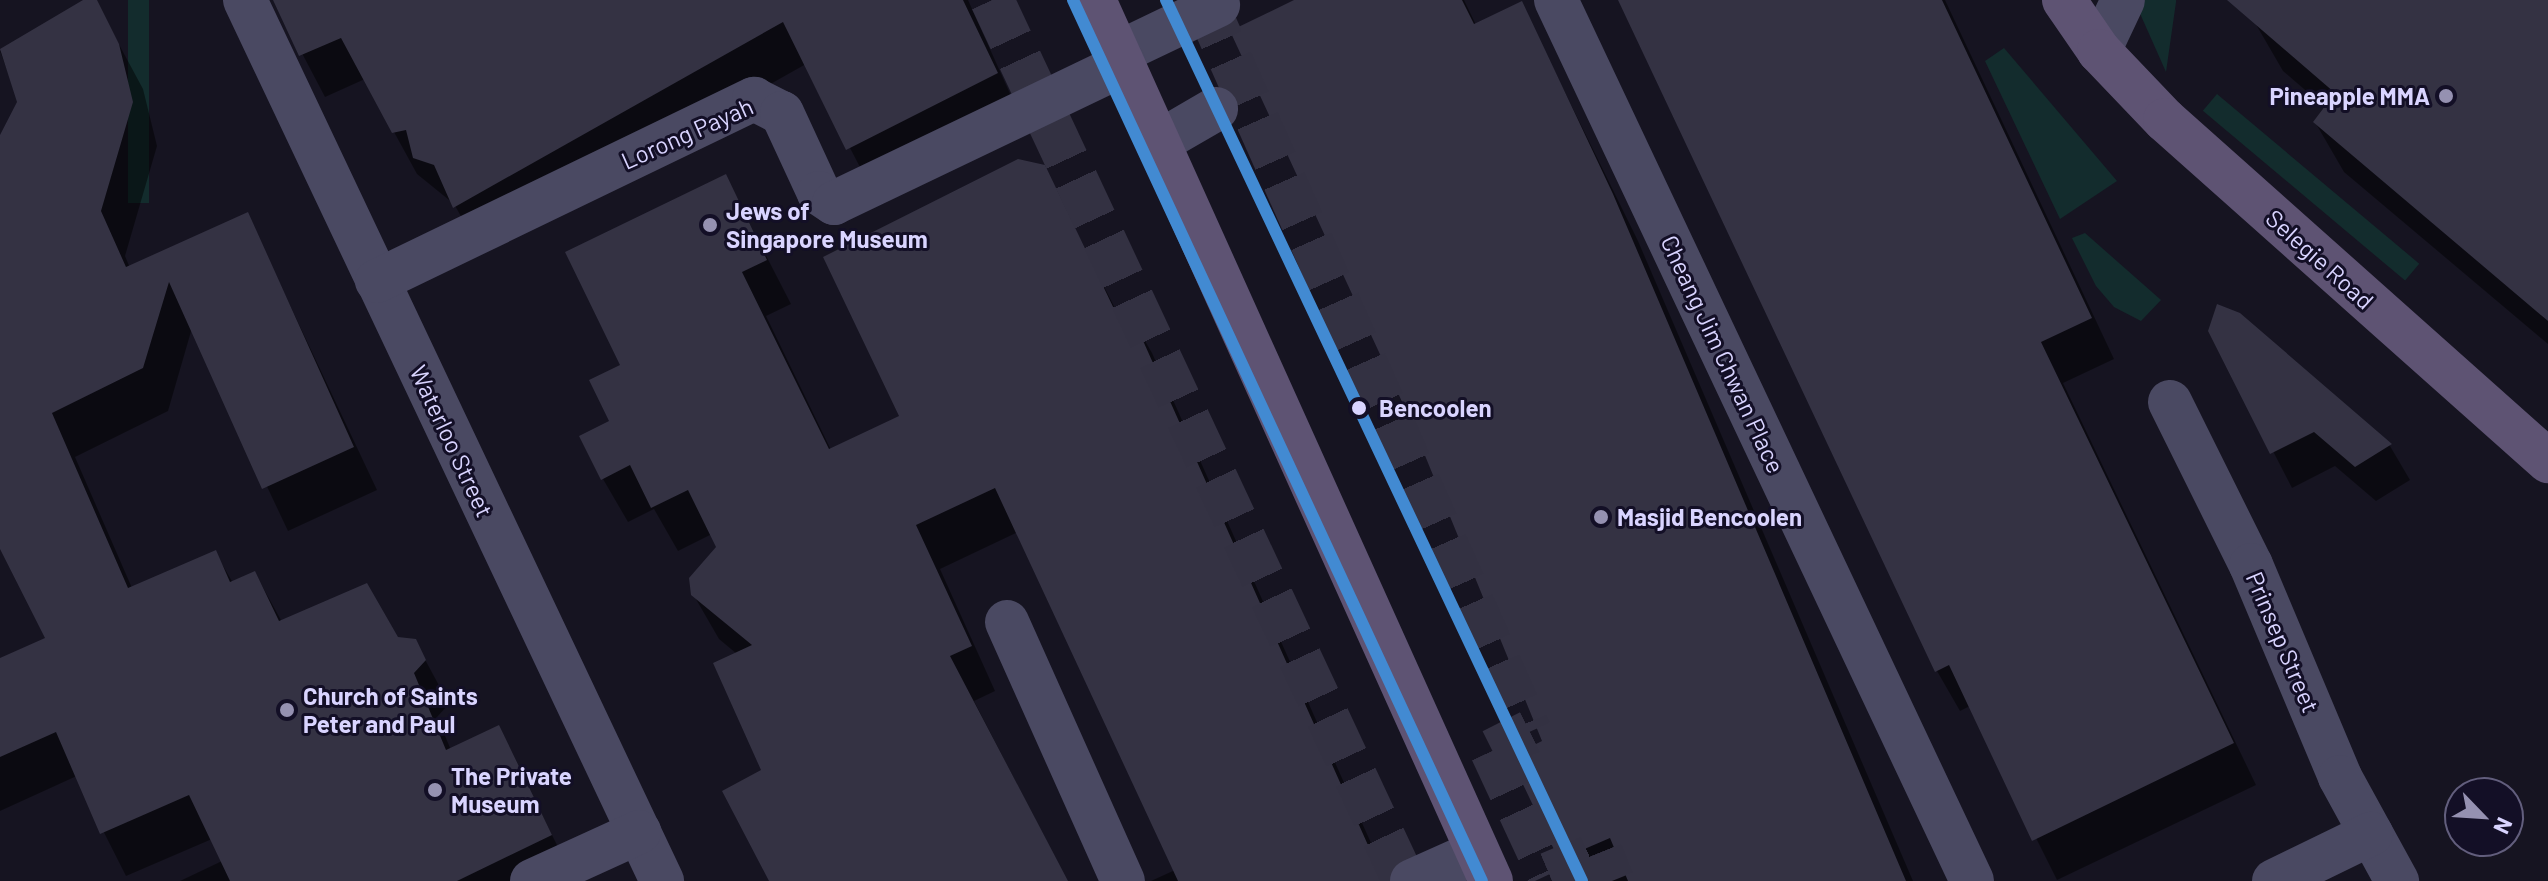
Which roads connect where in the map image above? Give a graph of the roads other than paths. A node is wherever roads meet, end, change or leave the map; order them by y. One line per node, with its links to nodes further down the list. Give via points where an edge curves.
1 (245, 0): 11 (street, Waterloo Street)
2 (1094, 0): 8 (main road)
3 (1556, 0): 22 (street, Cheang Jim Chwan Place)
4 (2064, 0): 7 (main road)
5 (2123, 0): 7 (street)
6 (1205, 6): 8 (street)
7 (2099, 51): 13 (main road, Selegie Road, via 2165,120)
8 (1121, 59): 10 (main road); 11 (street, Lorong Payah, via 834,203 819,193 782,113 754,99)
9 (1216, 109): 10 (street)
10 (1159, 142): 17 (main road)
11 (377, 281): 15 (street, Waterloo Street)
12 (2170, 402): 16 (street, Prinsep Street)
13 (2548, 461)
14 (1007, 622): 20 (street)
15 (639, 832): 18 (street); 19 (street, Waterloo Street)
16 (2371, 834): 23 (street); 24 (street, Prinsep Street)
17 (1484, 867): 21 (street)
18 (532, 881)
19 (662, 881)
20 (1123, 881)
21 (1412, 881)
22 (1972, 881)
23 (2274, 881)
24 (2397, 881)

